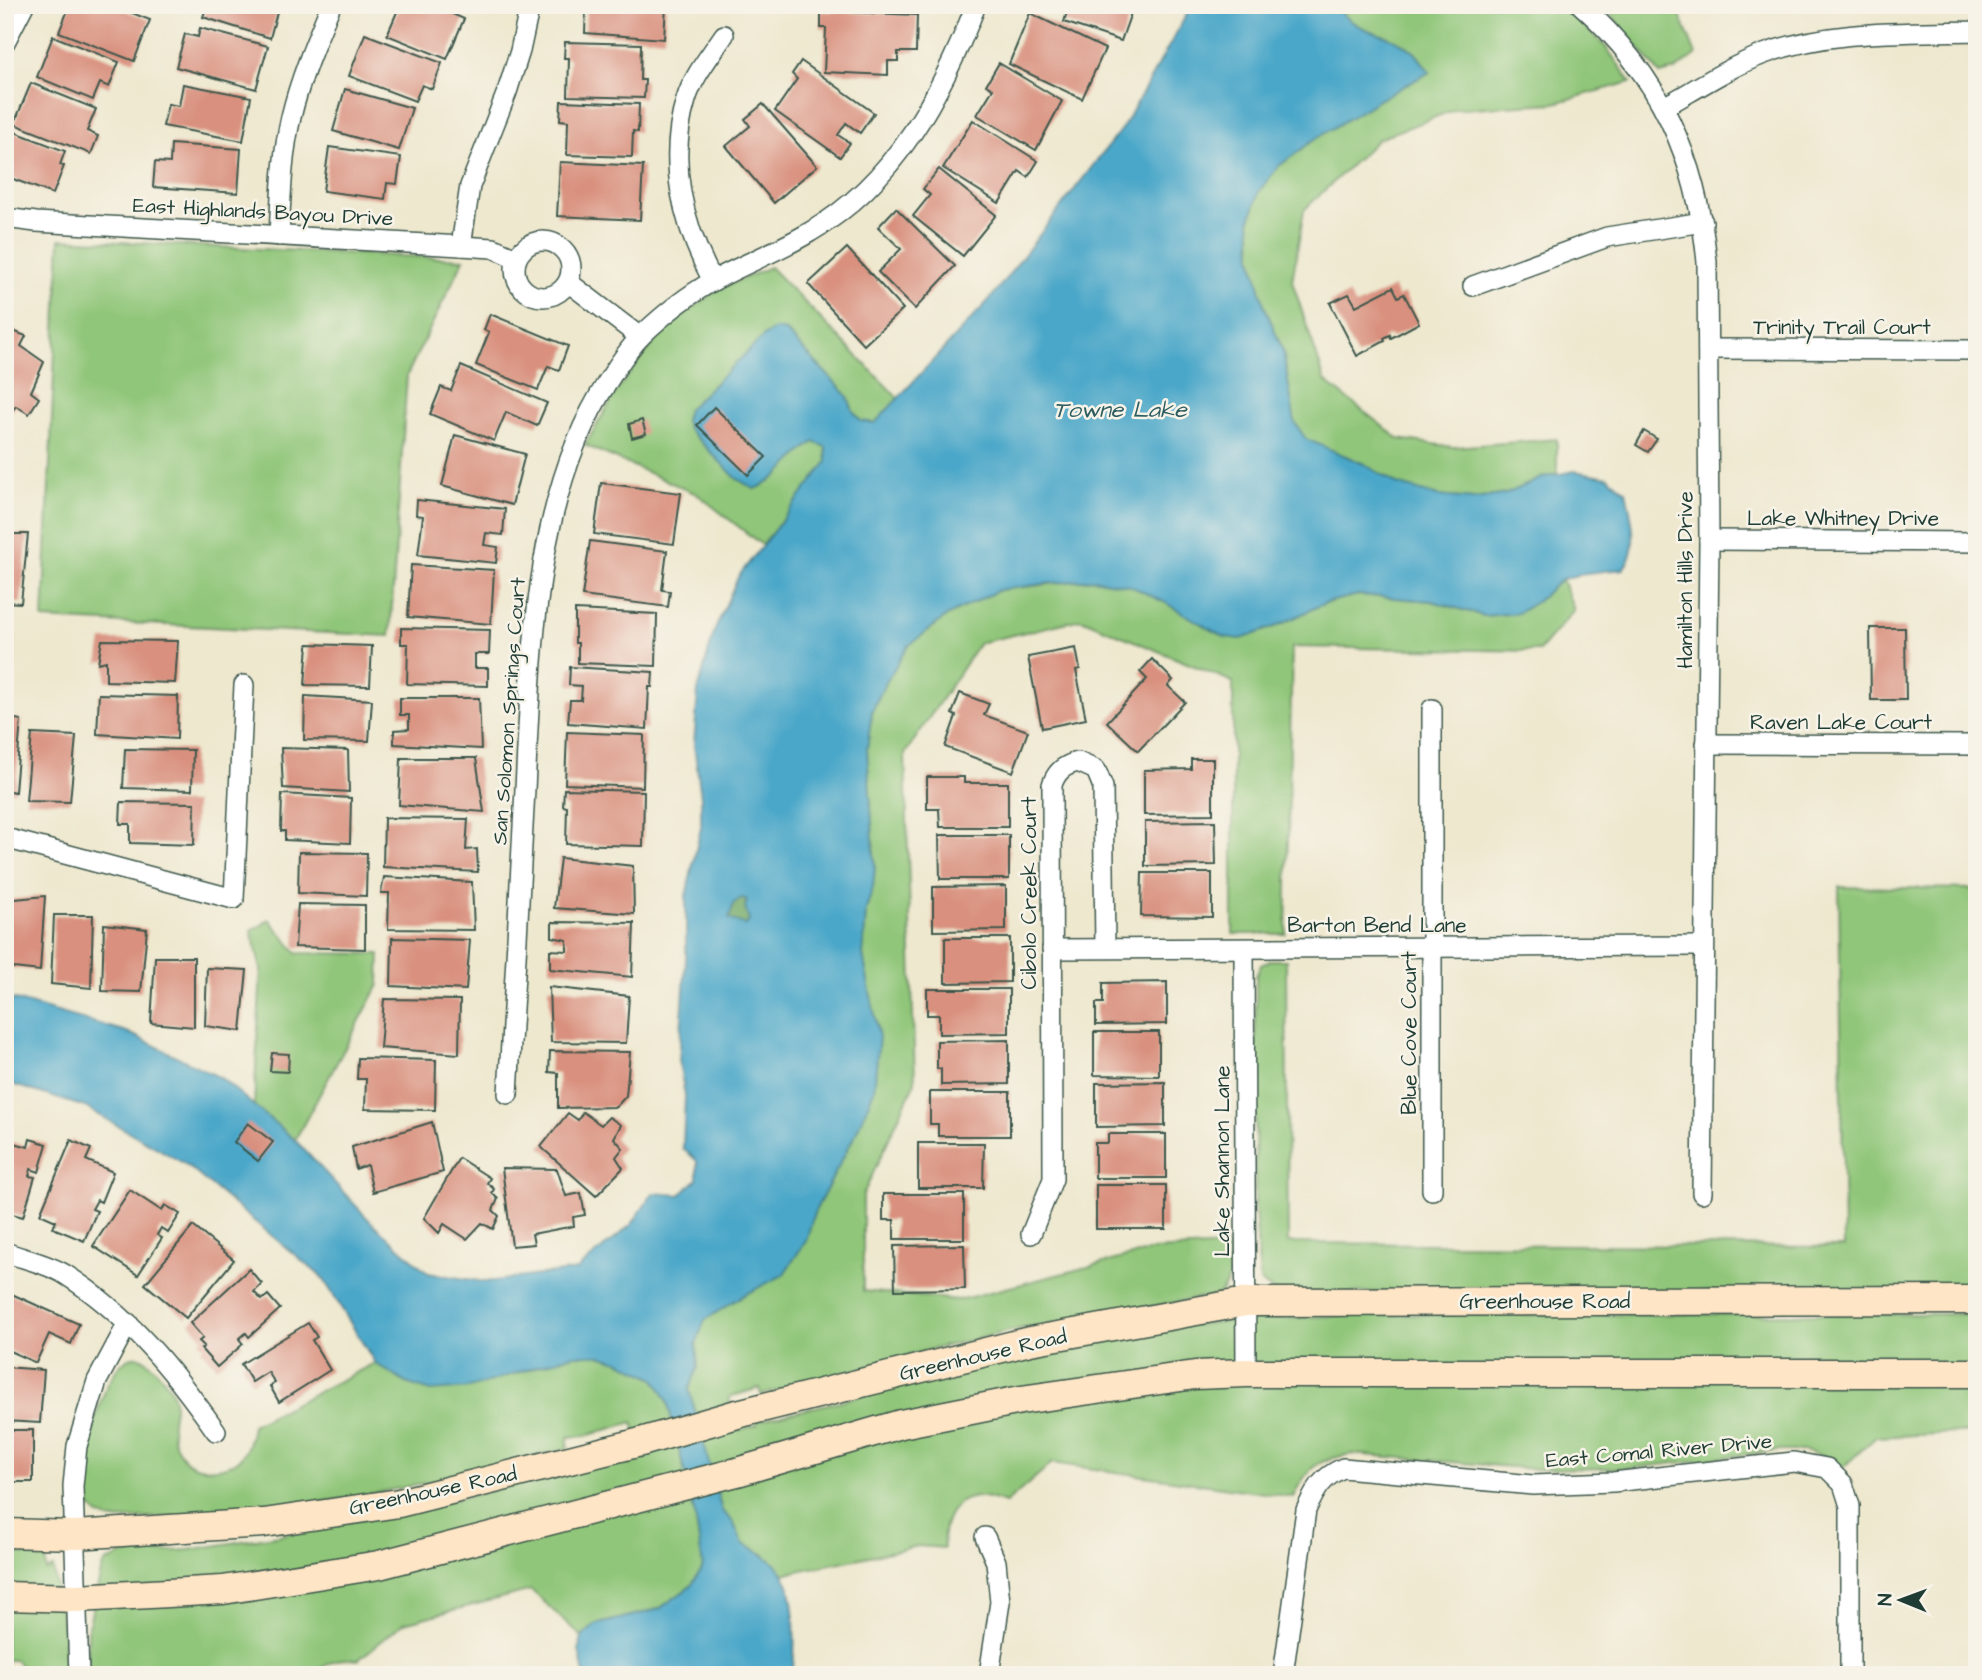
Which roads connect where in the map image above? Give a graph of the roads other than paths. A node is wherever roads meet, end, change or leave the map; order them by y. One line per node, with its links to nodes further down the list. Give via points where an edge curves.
1 (24, 5): 8 (street)
2 (331, 5): 12 (street, via 291,118)
3 (530, 5): 13 (street, via 507,92 470,186)
4 (976, 5): 15 (street, San Solomon Springs Court, via 936,95 897,156 857,198 814,230)
5 (1580, 5): 9 (street, Hamilton Hills Drive, via 1618,42)
6 (1977, 31): 9 (street, via 1814,40 1762,55)
7 (724, 35): 15 (street, via 686,98 678,160 688,225)
8 (5, 42)
9 (1664, 107): 11 (street, Hamilton Hills Drive, via 1695,182)
10 (5, 218): 12 (street, East Highlands Bayou Drive)
11 (1703, 222): 17 (street, via 1607,237); 19 (street, Hamilton Hills Drive)
12 (279, 236): 13 (street, East Highlands Bayou Drive)
13 (461, 246): 14 (street, East Highlands Bayou Drive, via 493,248)
14 (516, 258): 16 (street, via 516,278 534,295 553,295); 16 (street, via 532,242 554,242 568,256)
15 (713, 281): 18 (street, San Solomon Springs Court)
16 (568, 282): 18 (street)
17 (1473, 286)
18 (640, 337): 33 (street, San Solomon Springs Court, via 586,419 566,472 544,559 534,643)
19 (1708, 349): 20 (street, Trinity Trail Court); 21 (street, Hamilton Hills Drive)
20 (1977, 351)
21 (1709, 540): 22 (street, Lake Whitney Drive); 25 (street, Hamilton Hills Drive)
22 (1977, 542)
23 (244, 685): 27 (street, via 234,899)
24 (1432, 709): 30 (street, Blue Cove Court)
25 (1706, 744): 26 (street, Raven Lake Court); 28 (street, Hamilton Hills Drive)
26 (1977, 744)
27 (5, 838)
28 (1703, 946): 30 (street, Barton Bend Lane); 35 (street, Hamilton Hills Drive)
29 (1105, 948): 31 (street, Barton Bend Lane); 31 (street, Cibolo Creek Court, via 1103,787 1096,771 1078,762 1061,769 1052,785); 32 (street, Barton Bend Lane)
30 (1432, 948): 32 (street, Barton Bend Lane); 34 (street, Blue Cove Court)
31 (1052, 949): 36 (street, Cibolo Creek Court, via 1053,1179)
32 (1244, 949): 39 (street, Lake Shannon Lane)
33 (508, 1094)
34 (1432, 1190)
35 (1702, 1193)
36 (1031, 1234)
37 (5, 1252): 40 (street, via 64,1273)
38 (1977, 1300): 39 (main road, Greenhouse Road)
39 (1246, 1302): 41 (street, Lake Shannon Lane); 45 (main road, Greenhouse Road, via 1030,1342 399,1503 264,1523)
40 (128, 1323): 43 (street, via 177,1377); 45 (street, via 97,1381 77,1446 72,1486)
41 (1246, 1373): 42 (main road); 48 (main road, via 1195,1375 1021,1399 901,1424 737,1472 379,1565 223,1590)
42 (1977, 1373)
43 (216, 1431)
44 (5, 1532): 45 (main road, Greenhouse Road)
45 (75, 1535): 48 (street)
46 (985, 1536): 50 (street, via 996,1562 1000,1602)
47 (5, 1596): 48 (main road)
48 (77, 1598): 49 (street)
49 (79, 1675)
50 (989, 1675)
51 (1283, 1675): 52 (street, East Comal River Drive, via 1306,1510 1328,1475 1343,1468 1533,1485 1613,1482 1794,1462 1827,1468 1843,1485 1850,1506)
52 (1850, 1675)

